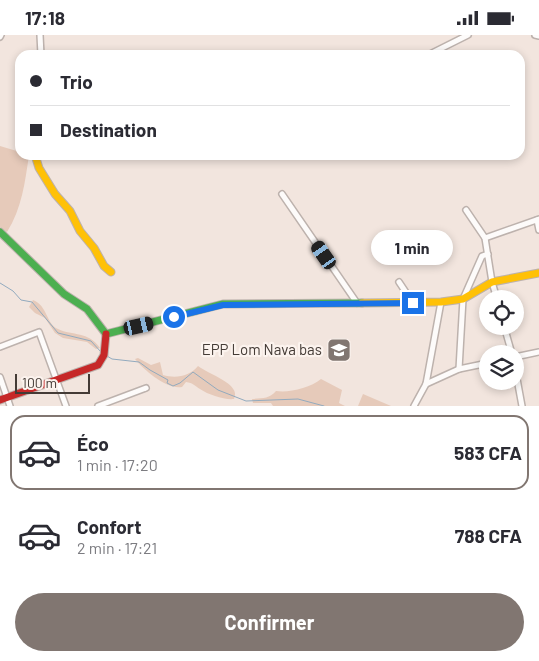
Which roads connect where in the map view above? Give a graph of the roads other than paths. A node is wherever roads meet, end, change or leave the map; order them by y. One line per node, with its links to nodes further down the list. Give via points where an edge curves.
1 (40, 35): 5 (street)
2 (468, 35): 6 (street)
3 (535, 35): 4 (street)
4 (539, 36)
5 (41, 50)
6 (438, 50)
7 (37, 160): 15 (street, via 55,195 70,211 80,231)
8 (282, 194): 21 (street)
9 (466, 210): 13 (street)
10 (538, 220): 11 (street); 13 (street)
11 (539, 230)
12 (0, 232): 24 (street, via 64,294 88,309)
13 (485, 238): 14 (street)
14 (488, 255): 18 (street); 20 (street, via 482,257)
15 (111, 272)
16 (539, 273): 18 (street)
17 (399, 282): 22 (street)
18 (492, 282): 19 (street); 20 (street)
19 (494, 290)
20 (463, 299): 23 (street); 29 (street)
21 (356, 303): 22 (street); 24 (street, via 223,305)
22 (413, 303): 23 (street)
23 (441, 303): 32 (street)
24 (106, 334): 31 (street, via 102,362)
25 (0, 347): 31 (street, via 40,332)
26 (539, 352): 27 (street)
27 (524, 355)
28 (479, 365): 29 (street)
29 (460, 369): 32 (street)
30 (0, 377): 35 (street)
31 (56, 381): 35 (street); 38 (street)
32 (426, 384): 41 (street)
33 (146, 388): 36 (street)
34 (519, 390): 42 (street)
35 (4, 399): 37 (street)
36 (117, 399): 39 (street); 40 (street)
37 (10, 406)
38 (66, 406)
39 (98, 406)
40 (120, 406)
41 (414, 406)
42 (522, 406)

